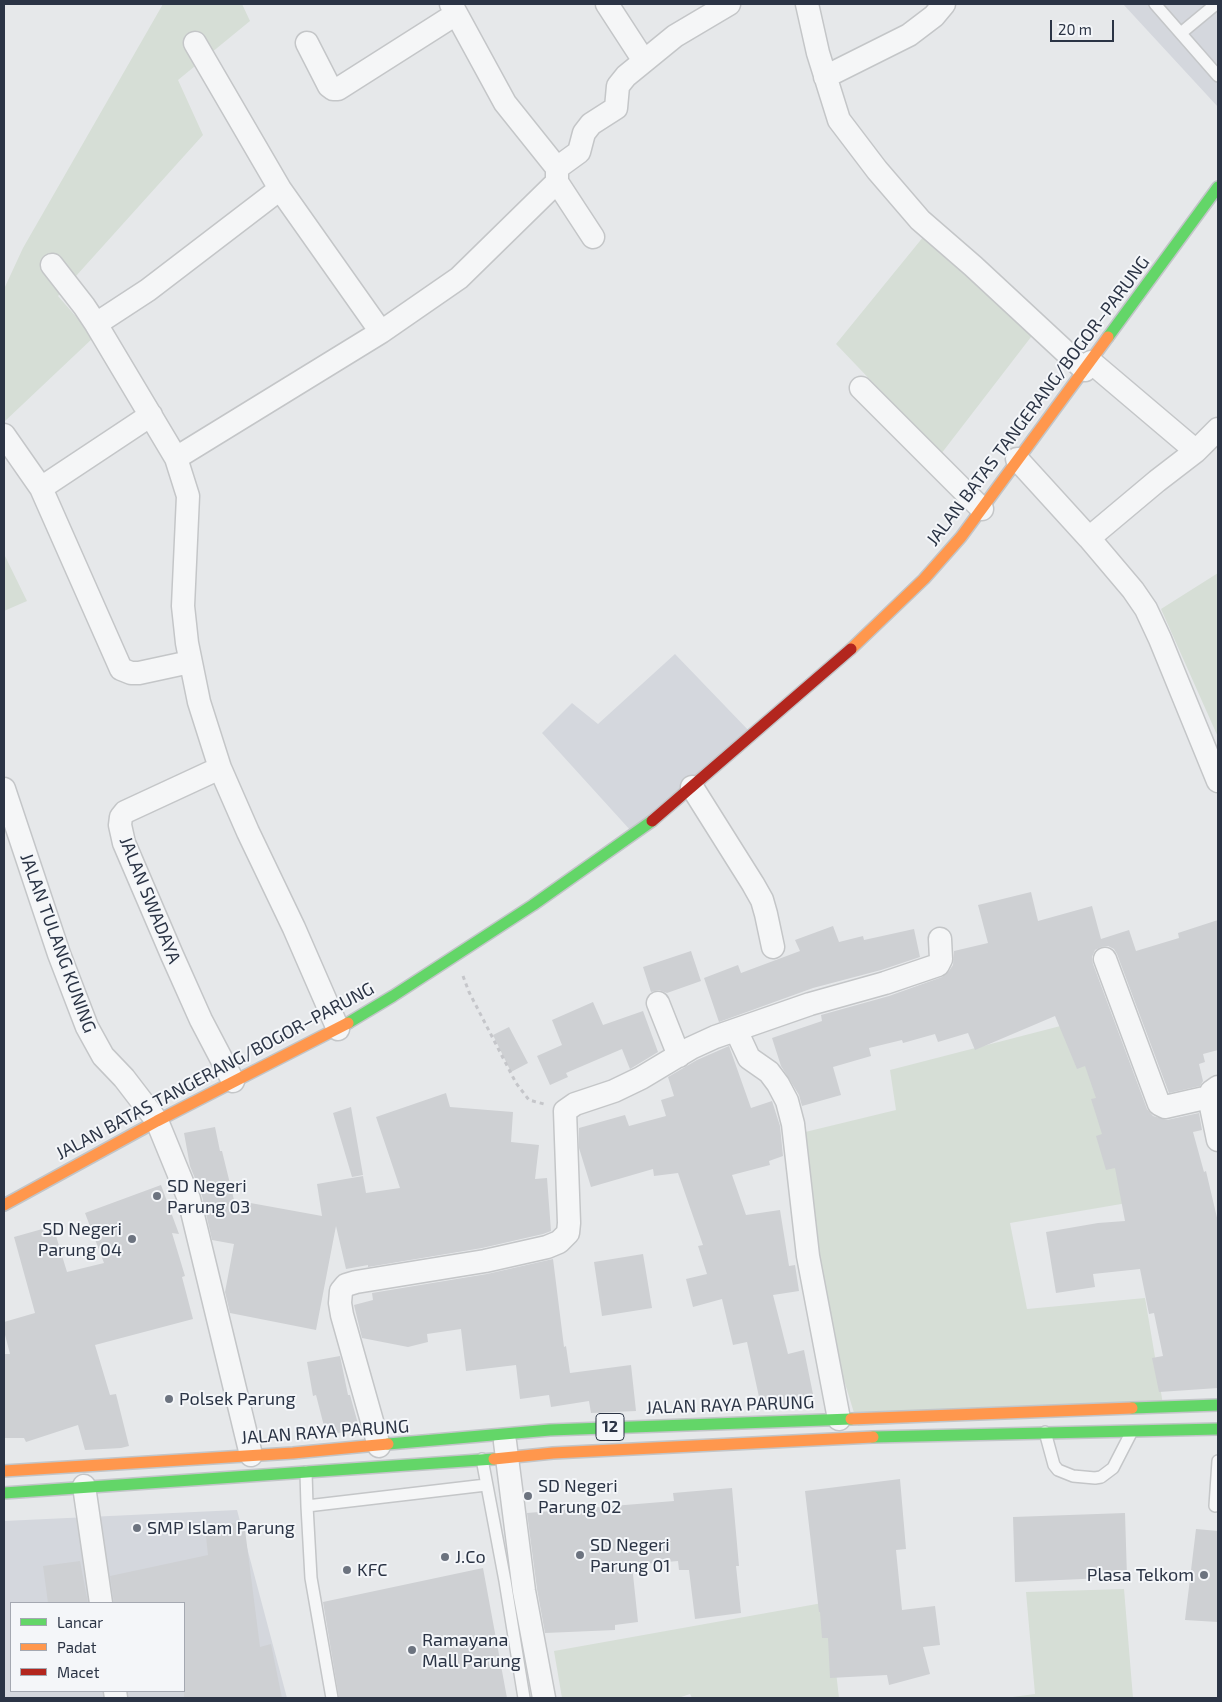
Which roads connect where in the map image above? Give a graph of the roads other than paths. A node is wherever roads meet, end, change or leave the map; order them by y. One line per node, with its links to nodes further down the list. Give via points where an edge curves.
1 (607, 4): 11 (street)
2 (729, 4): 11 (street, via 676,36)
3 (807, 4): 13 (street)
4 (944, 4): 13 (street, via 934,16 909,34)
5 (1155, 4): 8 (lane)
6 (1216, 4): 8 (lane)
7 (453, 9): 10 (street, via 338,89 329,86); 14 (street, via 505,103)
8 (1181, 33): 12 (lane)
9 (195, 43): 16 (street)
10 (307, 43)
11 (644, 61): 14 (street, via 618,86 616,108 591,124 584,133 579,152)
12 (1218, 76)
13 (825, 77): 21 (street, via 839,120 920,220)
14 (557, 175): 17 (street); 20 (street, via 459,278)
15 (1218, 187): 21 (main road, JALAN BATAS TANGERANG/BOGOR–PARUNG)
16 (280, 189): 19 (street, via 148,290); 20 (street)
17 (593, 237)
18 (52, 265): 19 (street)
19 (96, 324): 23 (street)
20 (381, 332): 27 (street)
21 (1088, 366): 26 (street); 28 (main road, JALAN BATAS TANGERANG/BOGOR–PARUNG)
22 (861, 388): 30 (street)
23 (151, 415): 27 (street); 29 (street)
24 (1218, 429): 26 (street)
25 (4, 435): 29 (street)
26 (1196, 451): 31 (street)
27 (176, 458): 32 (street, via 188,496 183,606)
28 (1017, 459): 30 (main road, JALAN BATAS TANGERANG/BOGOR–PARUNG); 31 (street)
29 (41, 488): 32 (street, via 121,669 138,673)
30 (982, 509): 36 (main road, JALAN BATAS TANGERANG/BOGOR–PARUNG, via 924,579 844,656)
31 (1089, 538): 33 (street, via 1134,590 1146,609)
32 (190, 662): 34 (street)
33 (1214, 758): 35 (street)
34 (220, 768): 42 (street); 45 (street, JALAN SWADAYA, via 125,812 120,825 124,843 200,1020)
35 (1218, 781)
36 (692, 787): 39 (street, via 762,900); 42 (main road, JALAN BATAS TANGERANG/BOGOR–PARUNG, via 589,867)
37 (4, 789): 47 (street, JALAN TULANG KUNING, via 87,1027 103,1056)
38 (940, 938): 43 (street, via 942,954 938,965)
39 (773, 947)
40 (1105, 959): 46 (street, via 1159,1104 1165,1107)
41 (658, 1003): 44 (street)
42 (338, 1029): 45 (main road, JALAN BATAS TANGERANG/BOGOR–PARUNG)
43 (736, 1030): 44 (street); 51 (street, via 750,1058 769,1072 787,1101 793,1124 808,1256)
44 (679, 1056): 57 (street, via 641,1078 565,1111 569,1223 568,1233 558,1242 485,1261 356,1282 346,1285 341,1291 342,1315)
45 (233, 1081): 47 (main road, JALAN BATAS TANGERANG/BOGOR–PARUNG)
46 (1214, 1092): 48 (street)
47 (156, 1121): 49 (main road, JALAN BATAS TANGERANG/BOGOR–PARUNG); 58 (street, JALAN TULANG KUNING, via 189,1199)
48 (1218, 1140)
49 (4, 1205)
50 (1218, 1405): 51 (main road, JALAN RAYA PARUNG / 12)
51 (839, 1419): 55 (main road, JALAN RAYA PARUNG / 12)
52 (1218, 1429): 54 (main road, 12)
53 (1045, 1432): 54 (main road, 12); 54 (lane, via 1058,1470 1073,1476 1095,1478 1112,1468); 59 (main road, 12, via 846,1438)
54 (1132, 1432)
55 (504, 1434): 56 (main road, JALAN RAYA PARUNG / 12); 59 (street)
56 (478, 1437): 57 (main road, JALAN RAYA PARUNG / 12); 60 (lane)
57 (379, 1446): 58 (main road, JALAN RAYA PARUNG / 12)
58 (252, 1455): 62 (main road, JALAN RAYA PARUNG / 12)
59 (507, 1458): 60 (main road, 12); 74 (street, via 524,1591)
60 (482, 1460): 64 (main road, 12); 65 (lane)
61 (1218, 1461): 70 (lane)
62 (21, 1470): 63 (main road, JALAN RAYA PARUNG / 12); 68 (main road)
63 (4, 1471)
64 (306, 1472): 66 (main road, 12); 69 (lane)
65 (486, 1485): 69 (lane); 73 (lane)
66 (84, 1486): 68 (main road, 12); 71 (street)
67 (4, 1492): 68 (main road, 12)
68 (21, 1492)
69 (306, 1506): 72 (lane, via 311,1578)
70 (1215, 1506)
71 (101, 1602)
72 (332, 1698)
73 (524, 1698)
74 (544, 1698)

